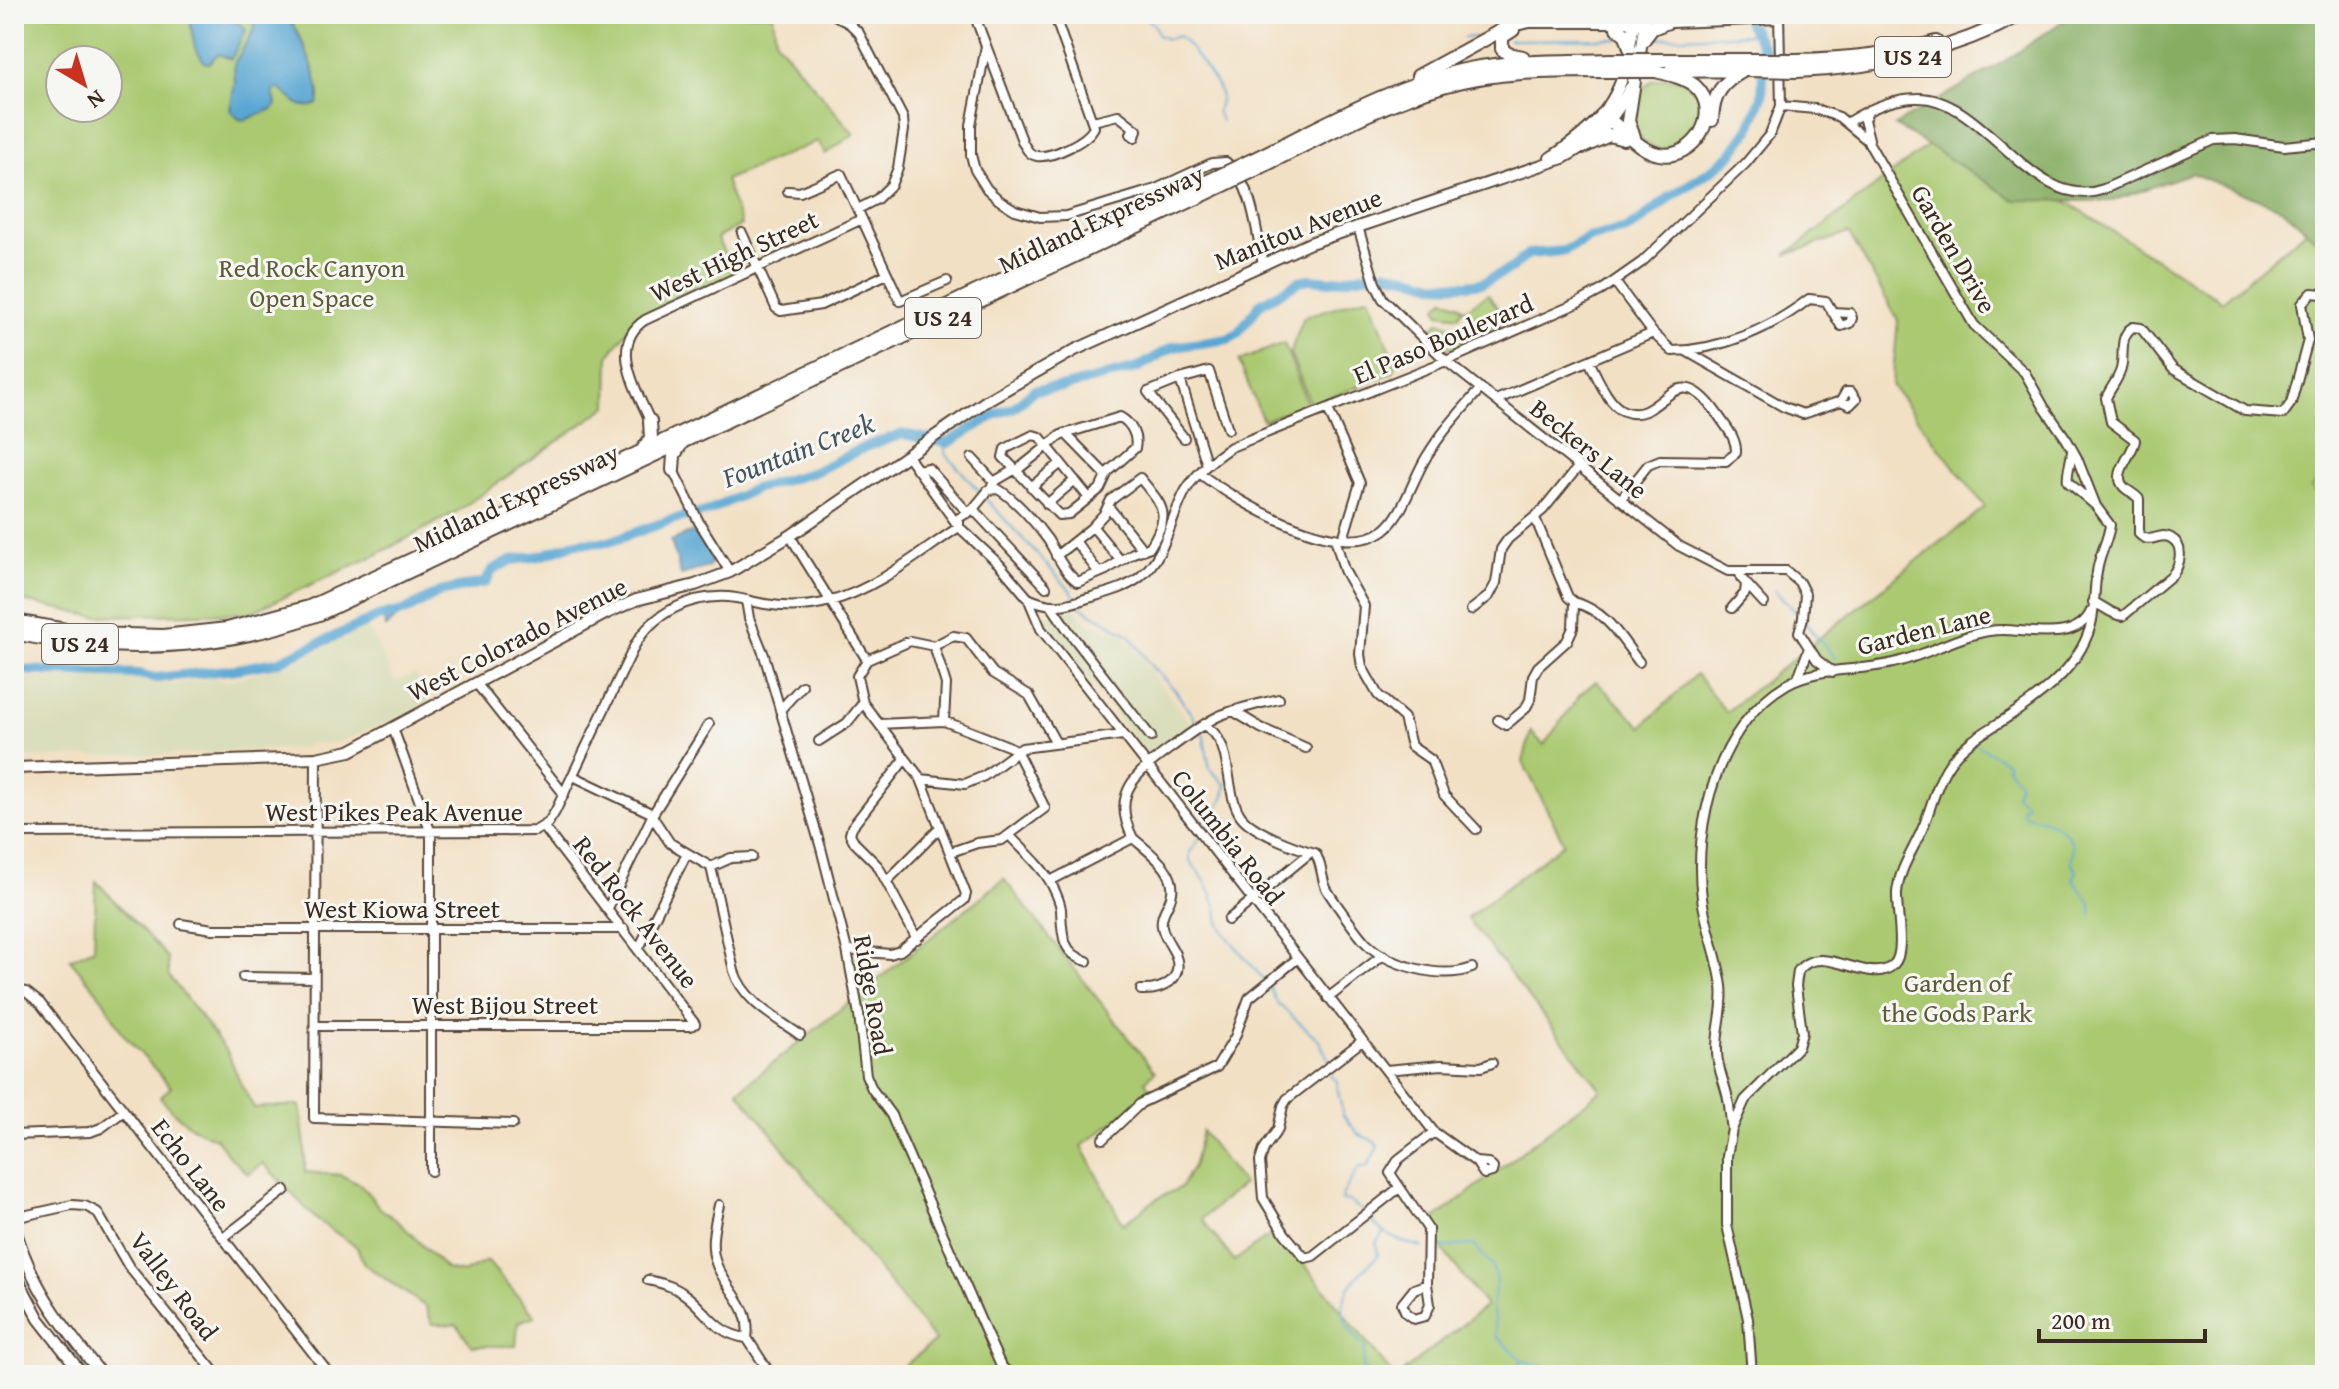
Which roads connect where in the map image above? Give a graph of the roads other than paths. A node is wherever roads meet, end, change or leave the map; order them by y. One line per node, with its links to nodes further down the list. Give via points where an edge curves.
1 (833, 14): 32 (street, via 859,33 904,124 895,178 882,195)
2 (974, 14): 10 (street)
3 (1054, 14): 21 (street)
4 (2006, 14): 16 (highway, Midland Expressway / US 24, via 1901,51)
5 (2022, 14): 16 (highway, Midland Expressway / US 24, via 1917,56 1835,69)
6 (1779, 17): 8 (street); 18 (street, El Paso Boulevard)
7 (1639, 18): 8 (main road); 9 (highway); 11 (main road, Manitou Avenue)
8 (1668, 23): 11 (main road)
9 (1614, 25): 11 (highway); 12 (highway, via 1521,29 1501,41 1503,51 1518,57); 22 (highway, via 1511,25)
10 (986, 46): 21 (street, via 1023,143 1034,155 1081,142 1092,133); 36 (street, via 970,146 978,176 999,200 1032,216 1066,216 1226,162 1248,198)
11 (1636, 46): 17 (main road, Manitou Avenue); 20 (main road, Manitou Avenue)
12 (1582, 61): 13 (highway, Midland Expressway / US 24); 22 (highway, Midland Expressway / US 24, via 1500,64 1454,72)
13 (1608, 65): 14 (highway, Midland Expressway / US 24, bridge); 30 (highway, Midland Expressway / US 24, via 1512,73 1442,87)
14 (1656, 65): 15 (highway, Midland Expressway / US 24); 25 (highway, via 1699,91 1706,109 1704,128 1693,144 1676,154 1655,153)
15 (1745, 65): 16 (highway, Midland Expressway / US 24, bridge); 25 (highway, via 1716,93 1708,135 1691,154 1655,160)
16 (1796, 65)
17 (1634, 81): 20 (main road, Manitou Avenue); 25 (highway)
18 (1781, 106): 23 (street, Garden Drive, via 1815,109); 40 (street, El Paso Boulevard, via 1770,134 1746,163 1651,255)
19 (1869, 110): 23 (street); 26 (street, via 1908,99 1938,102 2050,184 2071,193 2094,193 2213,140 2284,146); 28 (street, via 1864,124)
20 (1607, 120): 25 (highway); 27 (main road, Manitou Avenue); 29 (main road, Manitou Avenue)
21 (1093, 121): 24 (street, via 1118,115)
22 (1331, 122): 30 (highway, Midland Expressway / US 24)
23 (1848, 122): 28 (street, Garden Drive)
24 (1133, 129)
25 (1630, 139): 27 (highway, via 1607,135)
26 (2325, 142)
27 (1583, 147): 29 (main road, Manitou Avenue)
28 (1871, 147): 60 (street, Garden Drive, via 1974,325 2025,373)
29 (1542, 163): 34 (main road, Manitou Avenue)
30 (1251, 167): 56 (highway, Midland Expressway / US 24, bridge)
31 (788, 191): 32 (street, via 800,192 841,174)
32 (858, 209): 33 (street)
33 (862, 219): 37 (street, West High Street); 38 (street)
34 (1358, 227): 36 (main road, Manitou Avenue); 46 (street, Beckers Lane, via 1385,301)
35 (742, 233): 37 (street)
36 (1263, 264): 44 (main road, Manitou Avenue)
37 (758, 268): 38 (street, via 776,308 783,311 828,303); 53 (street, West High Street, via 635,327 626,349 628,367)
38 (887, 274): 39 (street, via 900,301)
39 (947, 281)
40 (1615, 282): 43 (street); 46 (street, El Paso Boulevard)
41 (2325, 298): 99 (street, via 2312,293 2302,304 2308,340 2291,403 2283,414 2245,411 2173,369 2141,328 2127,331 2122,366 2106,398 2111,422 2135,440 2120,478 2139,499 2139,534 2152,540 2171,538 2180,559 2172,575 2123,616)
42 (1832, 312): 45 (street, via 1826,301 1809,299 1775,324)
43 (1653, 333): 45 (street, via 1672,351); 47 (street)
44 (1075, 350): 63 (main road, West Colorado Avenue, via 940,431 919,446)
45 (1685, 350): 51 (street, via 1803,414)
46 (1446, 361): 49 (street, Beckers Lane); 52 (street, El Paso Boulevard)
47 (1589, 361): 50 (street); 76 (street, via 1621,410 1644,411 1674,390 1688,389 1705,397 1737,443 1736,453 1726,461 1660,460 1648,465)
48 (1180, 379): 54 (street, via 1209,371); 57 (street, via 1148,392); 65 (street)
49 (1481, 388): 50 (street, Beckers Lane); 84 (street, via 1426,457 1391,523 1374,535)
50 (1496, 400): 66 (street, Beckers Lane)
51 (1841, 401)
52 (1328, 409): 65 (street, El Paso Boulevard, via 1231,447); 84 (street, via 1360,483)
53 (650, 421): 59 (highway); 61 (highway)
54 (1228, 429)
55 (1065, 433): 58 (street); 70 (street); 70 (street, via 1113,417 1125,420 1135,448)
56 (682, 437): 59 (highway, Midland Expressway / US 24); 67 (highway)
57 (1184, 438)
58 (1047, 446): 64 (street); 68 (street); 68 (street, via 1033,435 1005,449 1003,457)
59 (663, 447): 61 (highway, Midland Expressway / US 24); 67 (highway)
60 (2072, 449): 79 (street, Garden Drive); 79 (street, via 2068,481)
61 (645, 455): 107 (highway, Midland Expressway / US 24, via 319,614 225,640)
62 (972, 458): 72 (street)
63 (913, 463): 80 (street); 80 (street, via 928,468); 83 (main road, West Colorado Avenue)
64 (1060, 464): 71 (street); 73 (street)
65 (1207, 465): 69 (street, El Paso Boulevard)
66 (1579, 466): 76 (street, Beckers Lane); 81 (street)
67 (673, 470): 89 (street)
68 (1015, 471): 72 (street); 73 (street)
69 (1199, 473): 84 (street, via 1252,507 1303,530); 100 (street, El Paso Boulevard, via 1145,572 1127,585)
70 (1106, 475): 74 (street)
71 (1075, 480): 75 (street); 77 (street)
72 (991, 486): 80 (street, West Pikes Peak Avenue); 87 (street, via 1009,497)
73 (1031, 487): 77 (street)
74 (1099, 490): 75 (street); 78 (street)
75 (1089, 498): 77 (street, via 1065,516)
76 (1620, 500): 90 (street, Beckers Lane, via 1679,546)
77 (1047, 504)
78 (1109, 504): 82 (street); 86 (street); 86 (street, via 1140,478 1162,506 1164,515 1152,545)
79 (2096, 506): 99 (street, Garden Drive, via 2110,525)
80 (964, 517): 93 (street); 94 (street, Columbia Road); 96 (street, West Pikes Peak Avenue, via 862,589)
81 (1535, 518): 97 (street); 102 (street, via 1501,549 1496,583)
82 (1093, 527): 85 (street); 88 (street)
83 (790, 536): 89 (main road, West Colorado Avenue); 96 (street)
84 (1339, 538): 143 (street, via 1344,570 1364,606 1359,658 1366,676 1378,695 1400,712 1411,746 1431,760 1444,795)
85 (1075, 541): 87 (street); 91 (street)
86 (1143, 550): 88 (street)
87 (1056, 556): 91 (street, via 1074,580)
88 (1120, 560): 91 (street)
89 (730, 572): 115 (main road, West Colorado Avenue, via 624,605)
90 (1740, 572): 92 (street); 110 (street, Beckers Lane, via 1786,571 1795,579 1806,599 1799,632)
91 (1099, 573)
92 (1746, 583): 98 (street); 101 (street, via 1745,593)
93 (1046, 587)
94 (1028, 598): 100 (street); 103 (street, Columbia Road)
95 (746, 600): 96 (street, West Pikes Peak Avenue, via 797,607); 119 (street, Ridge Road); 137 (street, West Pikes Peak Avenue, via 703,599 650,624)
96 (832, 601): 111 (street)
97 (1574, 602): 112 (street, via 1603,615); 121 (street, via 1573,628 1567,641 1538,667 1525,709 1506,725)
98 (1764, 603)
99 (2093, 604): 105 (street, via 2088,618); 109 (street, Garden Drive)
100 (1051, 606): 103 (street); 128 (street)
101 (1732, 608)
102 (1471, 610)
103 (1037, 620): 127 (street, Columbia Road)
104 (14, 621): 107 (highway, US 24)
105 (2071, 629): 109 (street, via 2079,633); 113 (street, Garden Lane, via 1985,631 1903,661)
106 (14, 632): 107 (highway, US 24, via 92,645)
107 (146, 642)
108 (934, 646): 111 (street, via 910,641); 122 (street, via 946,684); 130 (street, via 953,636 966,638 993,673 1029,695)
109 (2083, 647): 183 (street, Garden Drive, via 2040,694 1969,743 1946,769 1898,883 1899,953 1894,965 1874,972 1819,960 1802,966 1796,986 1802,1033 1798,1047)
110 (1809, 648): 113 (street); 114 (street, Beckers Lane)
111 (867, 660): 118 (street, via 857,676)
112 (1639, 662)
113 (1833, 672): 114 (street, Garden Lane)
114 (1798, 678): 182 (street, Garden Lane, via 1769,697 1736,736 1712,791 1702,835 1701,895 1722,986 1717,1052)
115 (476, 683): 126 (main road, West Colorado Avenue); 139 (street)
116 (802, 686): 119 (street)
117 (1279, 699): 120 (street)
118 (863, 703): 124 (street); 129 (street, via 847,723)
119 (780, 710): 165 (street, Ridge Road)
120 (1233, 711): 125 (street); 131 (street)
121 (1498, 720)
122 (944, 721): 124 (street); 132 (street)
123 (709, 724): 140 (street)
124 (879, 724): 134 (street)
125 (1203, 725): 135 (street); 150 (street, via 1216,734 1242,817)
126 (393, 728): 133 (main road, West Colorado Avenue, via 350,751); 146 (street)
127 (1123, 735): 130 (street); 135 (street, Columbia Road)
128 (1151, 737)
129 (819, 741)
130 (1056, 743): 132 (street)
131 (1306, 748)
132 (1016, 750): 138 (street, via 971,783); 147 (street, via 1045,808)
133 (316, 758): 136 (main road, West Colorado Avenue); 145 (street)
134 (905, 759): 138 (street); 154 (street, via 852,827 852,839)
135 (1147, 766): 148 (street, via 1126,794); 156 (street, Columbia Road)
136 (14, 768)
137 (573, 776): 139 (street, West Pikes Peak Avenue); 140 (street)
138 (921, 779): 142 (street)
139 (564, 794): 141 (street, West Pikes Peak Avenue)
140 (652, 815): 151 (street, via 670,843); 157 (street)
141 (543, 826): 146 (street, West Pikes Peak Avenue, via 525,833); 157 (street, Red Rock Avenue)
142 (940, 828): 149 (street); 154 (street)
143 (1476, 829)
144 (14, 833): 145 (street, West Pikes Peak Avenue)
145 (315, 833): 146 (street, West Pikes Peak Avenue); 160 (street)
146 (431, 833): 161 (street)
147 (1010, 836): 149 (street); 155 (street)
148 (1133, 838): 155 (street); 173 (street, via 1161,864 1172,883 1162,926 1178,966 1168,985)
149 (951, 852): 163 (street, via 966,897)
150 (1311, 852): 156 (street); 166 (street, via 1318,857 1329,892 1365,943)
151 (687, 853): 153 (street); 164 (street)
152 (752, 857): 153 (street, via 731,858)
153 (711, 867): 178 (street, via 741,988)
154 (887, 881): 163 (street)
155 (1050, 881): 168 (street, via 1060,906 1064,942)
156 (1252, 899): 158 (street); 167 (street, Columbia Road)
157 (608, 908): 162 (street, Red Rock Avenue)
158 (1228, 920)
159 (181, 924): 160 (street, West Kiowa Street)
160 (314, 929): 161 (street, West Kiowa Street); 171 (street)
161 (431, 929): 162 (street, West Kiowa Street); 176 (street)
162 (624, 929): 164 (street, Red Rock Avenue)
163 (917, 939): 165 (street, via 890,954)
164 (639, 948): 175 (street, Red Rock Avenue)
165 (847, 950): 208 (street, Ridge Road, via 868,1083 891,1115 1001,1366)
166 (1383, 955): 169 (street, via 1439,973); 174 (street)
167 (1298, 958): 174 (street, Columbia Road); 190 (street, via 1249,998 1217,1067 1141,1103)
168 (1087, 961)
169 (1472, 968)
170 (243, 977): 171 (street)
171 (314, 978): 177 (street)
172 (14, 989): 184 (street, Echo Lane, via 40,1003)
173 (1141, 990)
174 (1328, 998): 179 (street, Columbia Road)
175 (695, 1024): 176 (street, West Bijou Street)
176 (431, 1025): 177 (street, West Bijou Street); 185 (street)
177 (315, 1026): 185 (street, via 314,1118)
178 (800, 1035)
179 (1362, 1041): 181 (street, Columbia Road); 193 (street, via 1285,1102 1278,1129 1260,1161 1263,1198 1305,1258)
180 (1492, 1063): 181 (street)
181 (1386, 1070): 188 (street, Columbia Road)
182 (1728, 1098): 183 (street); 187 (street, Garden Lane)
183 (1745, 1100): 187 (street, Garden Drive)
184 (124, 1111): 189 (street, via 90,1132); 198 (street, Echo Lane)
185 (431, 1121): 186 (street); 192 (street)
186 (513, 1124)
187 (1732, 1129): 209 (street, Garden Drive, via 1727,1225 1748,1319)
188 (1434, 1132): 191 (street, Columbia Road); 193 (street, via 1391,1168)
189 (14, 1135)
190 (1103, 1139)
191 (1476, 1162)
192 (431, 1171)
193 (1399, 1188): 201 (street, via 1428,1229)
194 (285, 1190): 198 (street)
195 (719, 1205): 202 (street, via 715,1259 745,1310)
196 (14, 1218): 205 (street, Valley Road, via 72,1205 97,1212 129,1267)
197 (14, 1225): 204 (main road, via 42,1297)
198 (223, 1238): 206 (street, Echo Lane)
199 (14, 1272): 203 (main road, via 39,1319)
200 (648, 1280): 202 (street, via 677,1289 708,1319)
201 (1427, 1284)
202 (747, 1338): 207 (street)
203 (83, 1375)
204 (102, 1375)
205 (217, 1375)
206 (330, 1375)
207 (771, 1375)
208 (1011, 1375)
209 (1752, 1375)

